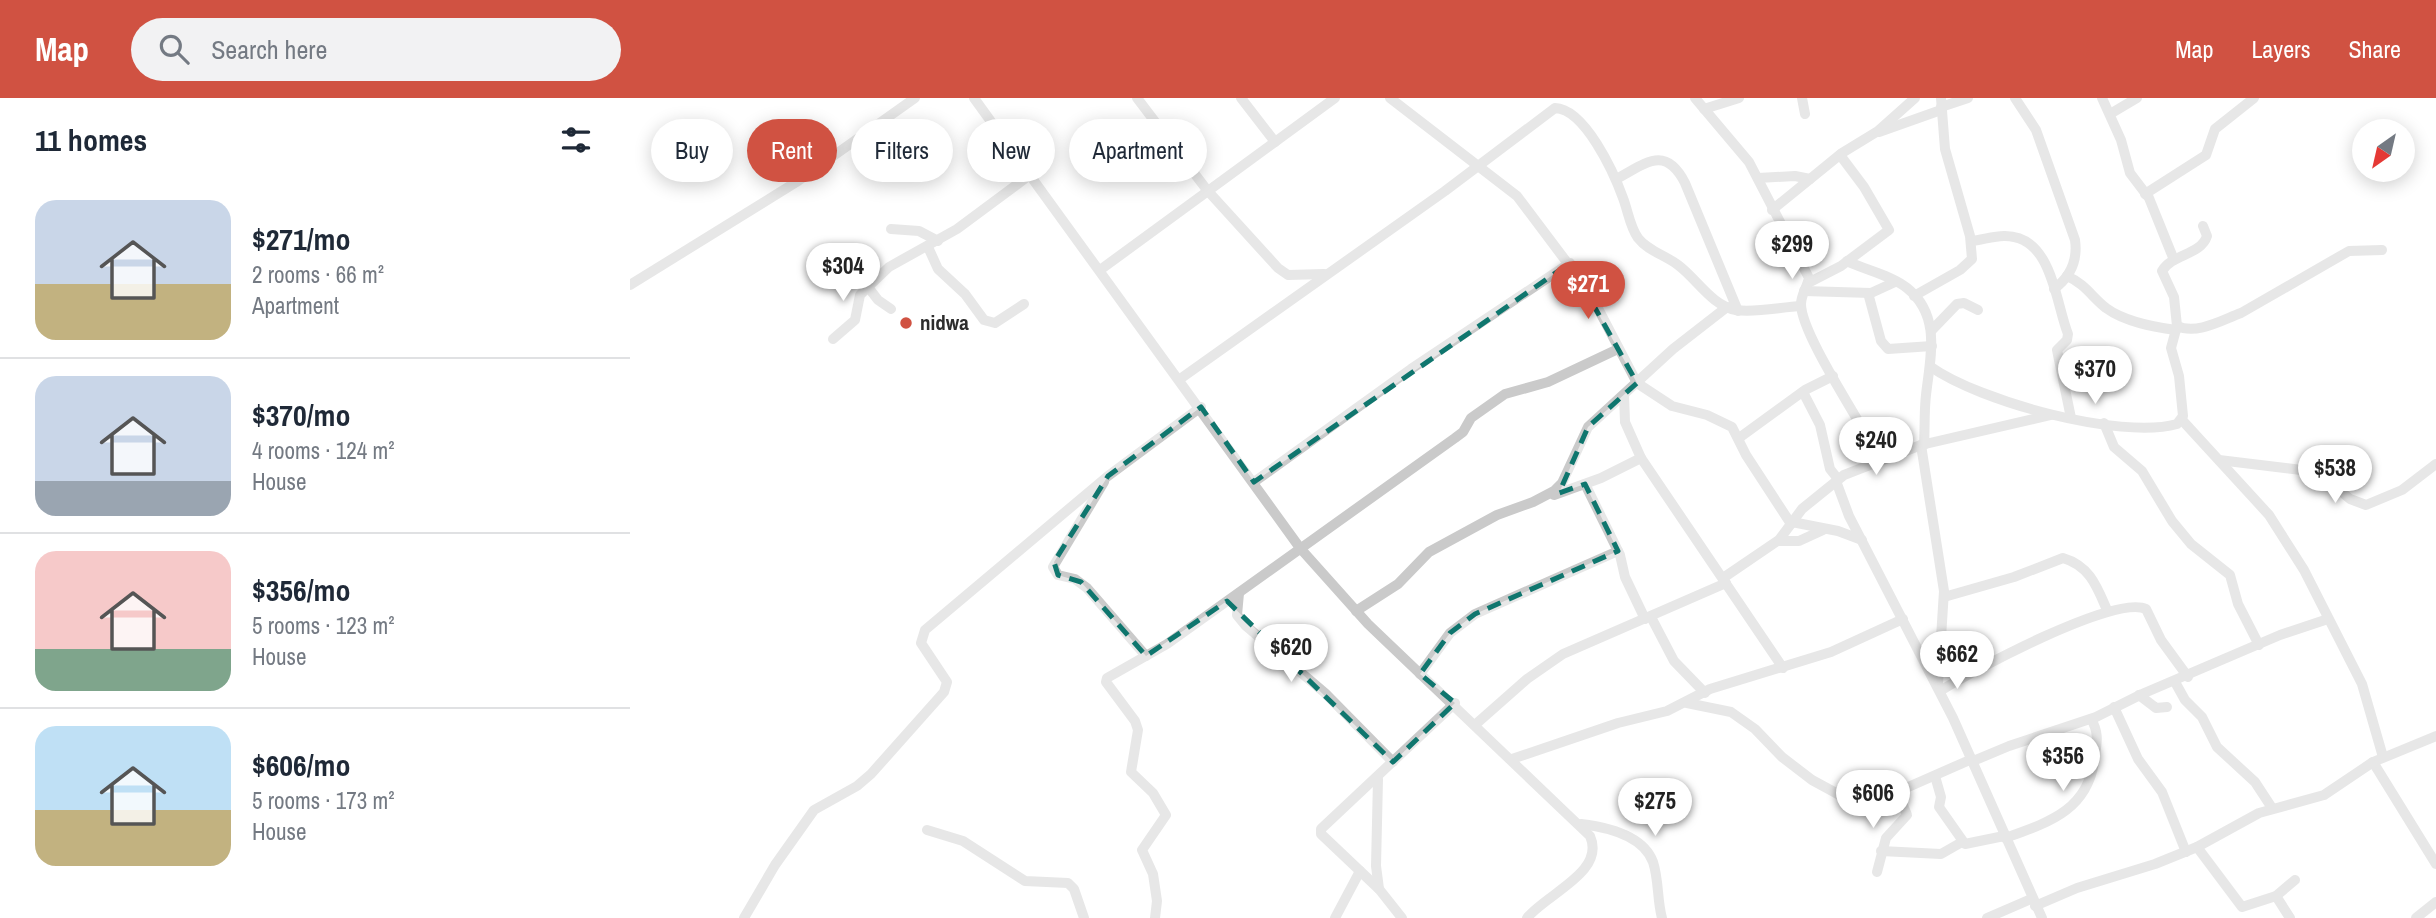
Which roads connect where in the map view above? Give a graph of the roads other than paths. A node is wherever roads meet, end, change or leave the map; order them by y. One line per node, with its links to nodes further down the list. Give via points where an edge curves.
1 (915, 98): 45 (street, via 798,181)
2 (975, 98): 20 (street)
3 (1137, 98): 30 (street)
4 (1241, 98): 22 (street)
5 (1335, 98): 22 (street)
6 (1390, 98): 24 (street)
7 (1695, 98): 17 (street)
8 (1739, 98): 17 (street)
9 (1802, 98): 18 (street)
10 (1915, 98): 21 (street)
11 (1968, 98): 16 (street)
12 (2015, 98): 43 (street, via 2036,130 2075,240 2077,254)
13 (2102, 98): 19 (street)
14 (2137, 98): 19 (street)
15 (2254, 98): 31 (street, via 2215,129 2206,155)
16 (1941, 105): 21 (street); 35 (street, via 1945,149)
17 (1704, 109): 25 (street)
18 (1805, 114)
19 (2110, 114): 31 (street, via 2130,173)
20 (990, 119)
21 (1874, 134): 23 (street)
22 (1275, 142): 30 (street)
23 (1840, 155): 26 (street); 38 (street, via 1889,228)
24 (1480, 166): 27 (street, via 1544,114 1561,108 1575,115); 40 (street, via 1517,196); 42 (street)
25 (1758, 178): 26 (street); 32 (street)
26 (1810, 179): 32 (street)
27 (1616, 180): 53 (street, via 1639,239); 56 (street, via 1652,161 1674,165)
28 (1020, 182): 36 (street)
29 (1037, 182): 41 (street)
30 (1206, 190): 41 (street); 42 (street, via 1288,275)
31 (2145, 194): 39 (street)
32 (1772, 210): 47 (street, via 1808,275)
33 (2203, 226): 39 (street, via 2207,236 2203,244)
34 (891, 229): 36 (street, via 919,231)
35 (1971, 242): 48 (street, via 2001,236 2022,239 2043,261); 50 (street, via 1972,259 1967,265)
36 (933, 244): 46 (street, via 889,267); 51 (street, via 938,269 984,320 995,323)
37 (2382, 250): 57 (street, via 2349,251 2232,316 2193,330)
38 (1847, 261): 44 (street); 47 (street)
39 (2174, 261): 57 (street, via 2162,273 2174,297)
40 (1570, 263): 61 (street); 81 (street)
41 (1100, 270): 64 (street)
42 (1327, 274): 64 (street)
43 (2067, 276): 48 (street); 57 (street, via 2089,288 2108,309 2152,326)
44 (1895, 282): 49 (street); 50 (street)
45 (630, 285)
46 (868, 287): 54 (street); 59 (street, via 860,295 855,320)
47 (1806, 287): 49 (street); 52 (street)
48 (2054, 289): 70 (street, via 2068,334 2057,350)
49 (1868, 293): 60 (street, via 1881,341 1888,349)
50 (1914, 296): 58 (street)
51 (1024, 304)
52 (1801, 306): 56 (street); 63 (street)
53 (1727, 307): 56 (street); 65 (street)
54 (891, 309)
55 (1978, 310): 58 (street, via 1958,304)
56 (1738, 311)
57 (2176, 328): 71 (street, via 2171,348 2182,394)
58 (1931, 331): 60 (street)
59 (833, 339)
60 (1932, 346): 62 (street)
61 (1618, 349): 65 (street); 88 (street, via 1548,382 1495,400 1471,418 1463,432)
62 (1931, 367): 69 (street, via 1958,384); 74 (street)
63 (1833, 376): 66 (street); 76 (street)
64 (1180, 379): 68 (street)
65 (1637, 383): 67 (street); 73 (street, via 1672,406 1720,420)
66 (1803, 391): 73 (street); 80 (street, via 1820,425)
67 (1624, 395): 75 (street, via 1625,422); 83 (street, via 1588,427 1562,483)
68 (1201, 407): 79 (street); 81 (street)
69 (2052, 414): 70 (street); 74 (street)
70 (2071, 418): 72 (street)
71 (2182, 420): 72 (street, via 2148,429); 77 (street)
72 (2104, 423): 98 (street, via 2115,447 2142,471 2191,544 2230,575 2238,604)
73 (1739, 438): 84 (street)
74 (1923, 445): 76 (street); 92 (street)
75 (1641, 458): 82 (street); 90 (street)
76 (1880, 460): 80 (street)
77 (2218, 460): 78 (street, via 2318,472 2350,499 2366,505 2402,490); 97 (street, via 2277,525)
78 (2436, 464)
79 (1108, 476): 99 (street, via 1053,568 1087,588); 137 (street, via 925,630 921,643 947,682 944,692 871,774 814,810)
80 (1837, 480): 84 (street); 87 (street)
81 (1254, 482): 88 (street)
82 (1585, 484): 83 (street); 89 (street)
83 (1534, 502): 94 (street, via 1497,515 1429,552 1398,584)
84 (1791, 523): 85 (street); 86 (street)
85 (1822, 530): 86 (street, via 1799,541); 87 (street)
86 (1778, 541): 90 (street)
87 (1862, 541): 96 (street)
88 (1300, 548): 91 (street); 94 (street)
89 (1618, 551): 95 (street, via 1625,577); 101 (street, via 1475,614 1450,633)
90 (1724, 581): 95 (street); 100 (street)
91 (1239, 592): 99 (street); 117 (street, via 1237,615 1246,626 1325,693)
92 (1944, 597): 93 (street, via 2063,558 2097,583); 104 (street)
93 (2107, 610): 102 (street, via 2146,609 2161,640); 104 (street)
94 (1356, 611): 101 (street)
95 (1648, 618): 105 (street, via 1674,661); 112 (street, via 1563,654 1527,678)
96 (1903, 619): 100 (street); 104 (street)
97 (2328, 619): 98 (street); 116 (street, via 2362,684)
98 (2259, 645): 102 (street)
99 (1146, 656): 139 (street, via 1106,682 1138,730 1131,772 1153,793 1166,815 1142,850 1153,874)
100 (1783, 668): 105 (street)
101 (1420, 674): 107 (street)
102 (2188, 677): 103 (street)
103 (2175, 682): 106 (street); 121 (street, via 2202,717 2217,747 2255,782)
104 (1939, 689): 115 (street)
105 (1705, 693): 108 (street)
106 (2139, 695): 109 (street); 110 (street, via 2156,708)
107 (1455, 703): 112 (street); 117 (street)
108 (1686, 703): 114 (street); 120 (street, via 1731,712 1812,780 1858,805)
109 (2114, 707): 111 (street); 128 (street, via 2138,759 2162,792)
110 (2167, 707)
111 (2091, 719): 115 (street); 124 (street, via 2098,740 2094,766 2078,800 2056,820)
112 (1476, 724): 114 (street)
113 (2436, 736): 116 (street)
114 (1512, 759): 122 (street)
115 (1973, 760): 118 (street); 124 (street)
116 (2378, 760): 121 (street, via 2324,795); 129 (street)
117 (1393, 762): 119 (street)
118 (1935, 776): 120 (street); 125 (street, via 1941,811)
119 (1378, 779): 130 (street, via 1321,829 1329,844); 133 (street, via 1376,866)
120 (1897, 791): 127 (street, via 1907,815 1886,838)
121 (2272, 808): 126 (street)
122 (1581, 824): 142 (street, via 1594,844 1592,860); 143 (street, via 1621,834 1645,850 1653,862)
123 (927, 830): 138 (street, via 963,841 1025,881 1068,883)
124 (2005, 837): 125 (street, via 1969,845); 135 (street)
125 (1962, 842): 127 (street, via 1941,854)
126 (2197, 847): 128 (street); 134 (street, via 2242,907)
127 (1881, 851): 131 (street)
128 (2186, 852): 135 (street)
129 (2436, 864)
130 (1360, 871): 133 (street); 140 (street)
131 (1877, 872)
132 (2295, 880): 134 (street)
133 (1380, 890): 141 (street)
134 (2276, 896): 146 (street)
135 (2033, 902): 144 (street); 145 (street)
136 (2436, 902): 147 (street)
137 (744, 918)
138 (1084, 918)
139 (1156, 918)
140 (1335, 918)
141 (1402, 918)
142 (1527, 918)
143 (1662, 918)
144 (1987, 918)
145 (2042, 918)
146 (2290, 918)
147 (2416, 918)

